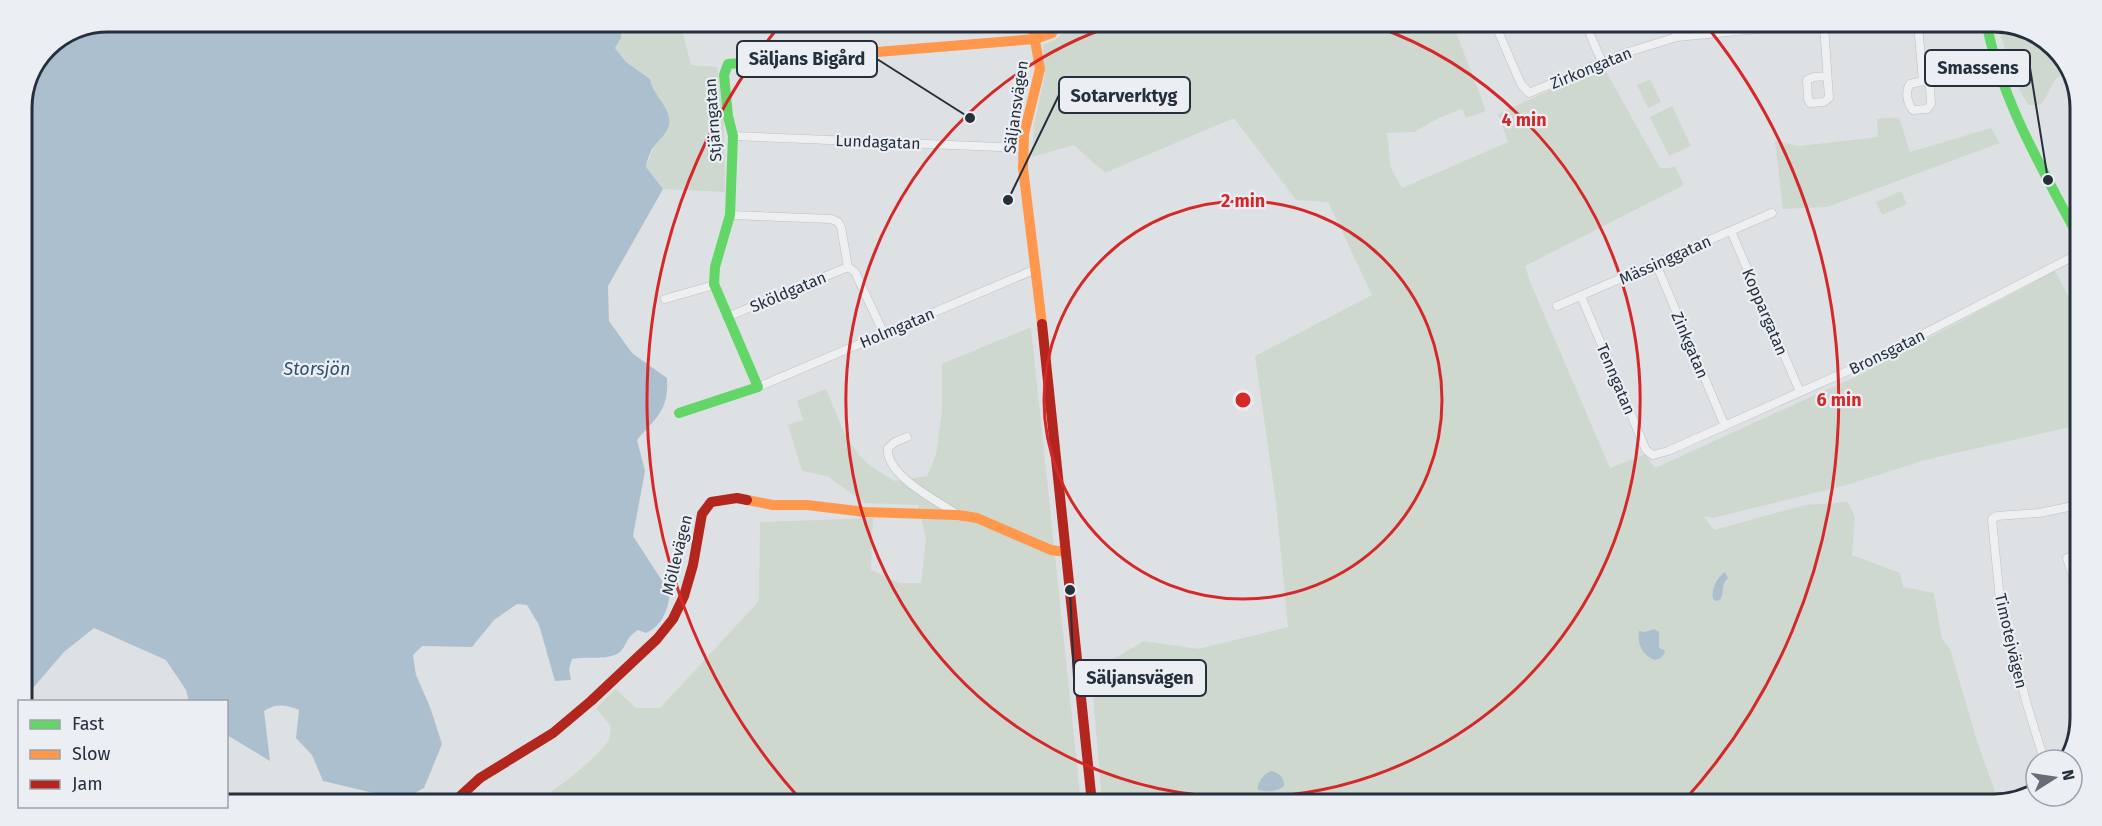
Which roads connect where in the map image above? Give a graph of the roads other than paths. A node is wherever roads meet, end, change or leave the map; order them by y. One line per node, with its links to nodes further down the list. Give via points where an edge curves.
1 (1034, 32): 11 (street, Säljansvägen)
2 (1053, 32): 11 (street)
3 (1498, 32): 12 (street, Zirkongatan, via 1521,84 1529,93)
4 (1589, 32): 12 (street)
5 (1675, 32): 10 (street)
6 (1727, 32): 10 (street, Zirkongatan)
7 (1824, 32): 13 (street)
8 (1919, 32): 14 (street)
9 (1988, 32): 19 (street, via 2006,97)
10 (1677, 37): 12 (street, Zirkongatan)
11 (1035, 39): 15 (street, Stjärngatan, via 732,63 724,75); 16 (street, Säljansvägen, via 1040,69)
12 (1602, 62)
13 (1827, 76)
14 (1923, 81)
15 (733, 136): 16 (street, Lundagatan); 18 (street, Stjärngatan)
16 (1022, 148): 24 (street, Säljansvägen)
17 (1772, 213): 20 (street, Mässinggatan)
18 (730, 215): 23 (street, via 838,222); 25 (street, Stjärngatan, via 716,262)
19 (2070, 221)
20 (1731, 231): 22 (street, Mässinggatan); 32 (street, Koppargatan)
21 (2070, 259): 32 (street, Bronsgatan, via 1880,357)
22 (1656, 264): 26 (street, Mässinggatan); 34 (street, Zinkgatan)
23 (848, 267): 29 (street, Sköldgatan); 30 (street, via 855,272)
24 (1036, 269): 30 (street, Holmgatan); 39 (street, Säljansvägen)
25 (714, 285): 27 (street); 29 (street)
26 (1581, 296): 28 (street, Mässinggatan); 36 (street, Tenngatan, via 1646,450)
27 (665, 299)
28 (1557, 306)
29 (728, 317): 31 (street)
30 (884, 334): 31 (street, Holmgatan)
31 (758, 387): 33 (street)
32 (1800, 392): 34 (street, Bronsgatan)
33 (679, 413)
34 (1725, 426): 36 (street, Bronsgatan)
35 (907, 436): 38 (street, via 888,448 891,465)
36 (1657, 455)
37 (2070, 507): 40 (street, Timotejvägen, via 1992,519 2000,600)
38 (958, 515): 39 (street, Möllevägen, via 985,520 1051,550); 41 (street, Möllevägen, via 773,505 737,498 711,502 702,514 684,596 657,639 553,733 480,778)
39 (1066, 552): 42 (street, Säljansvägen)
40 (2040, 748)
41 (463, 794)
42 (1091, 794)

